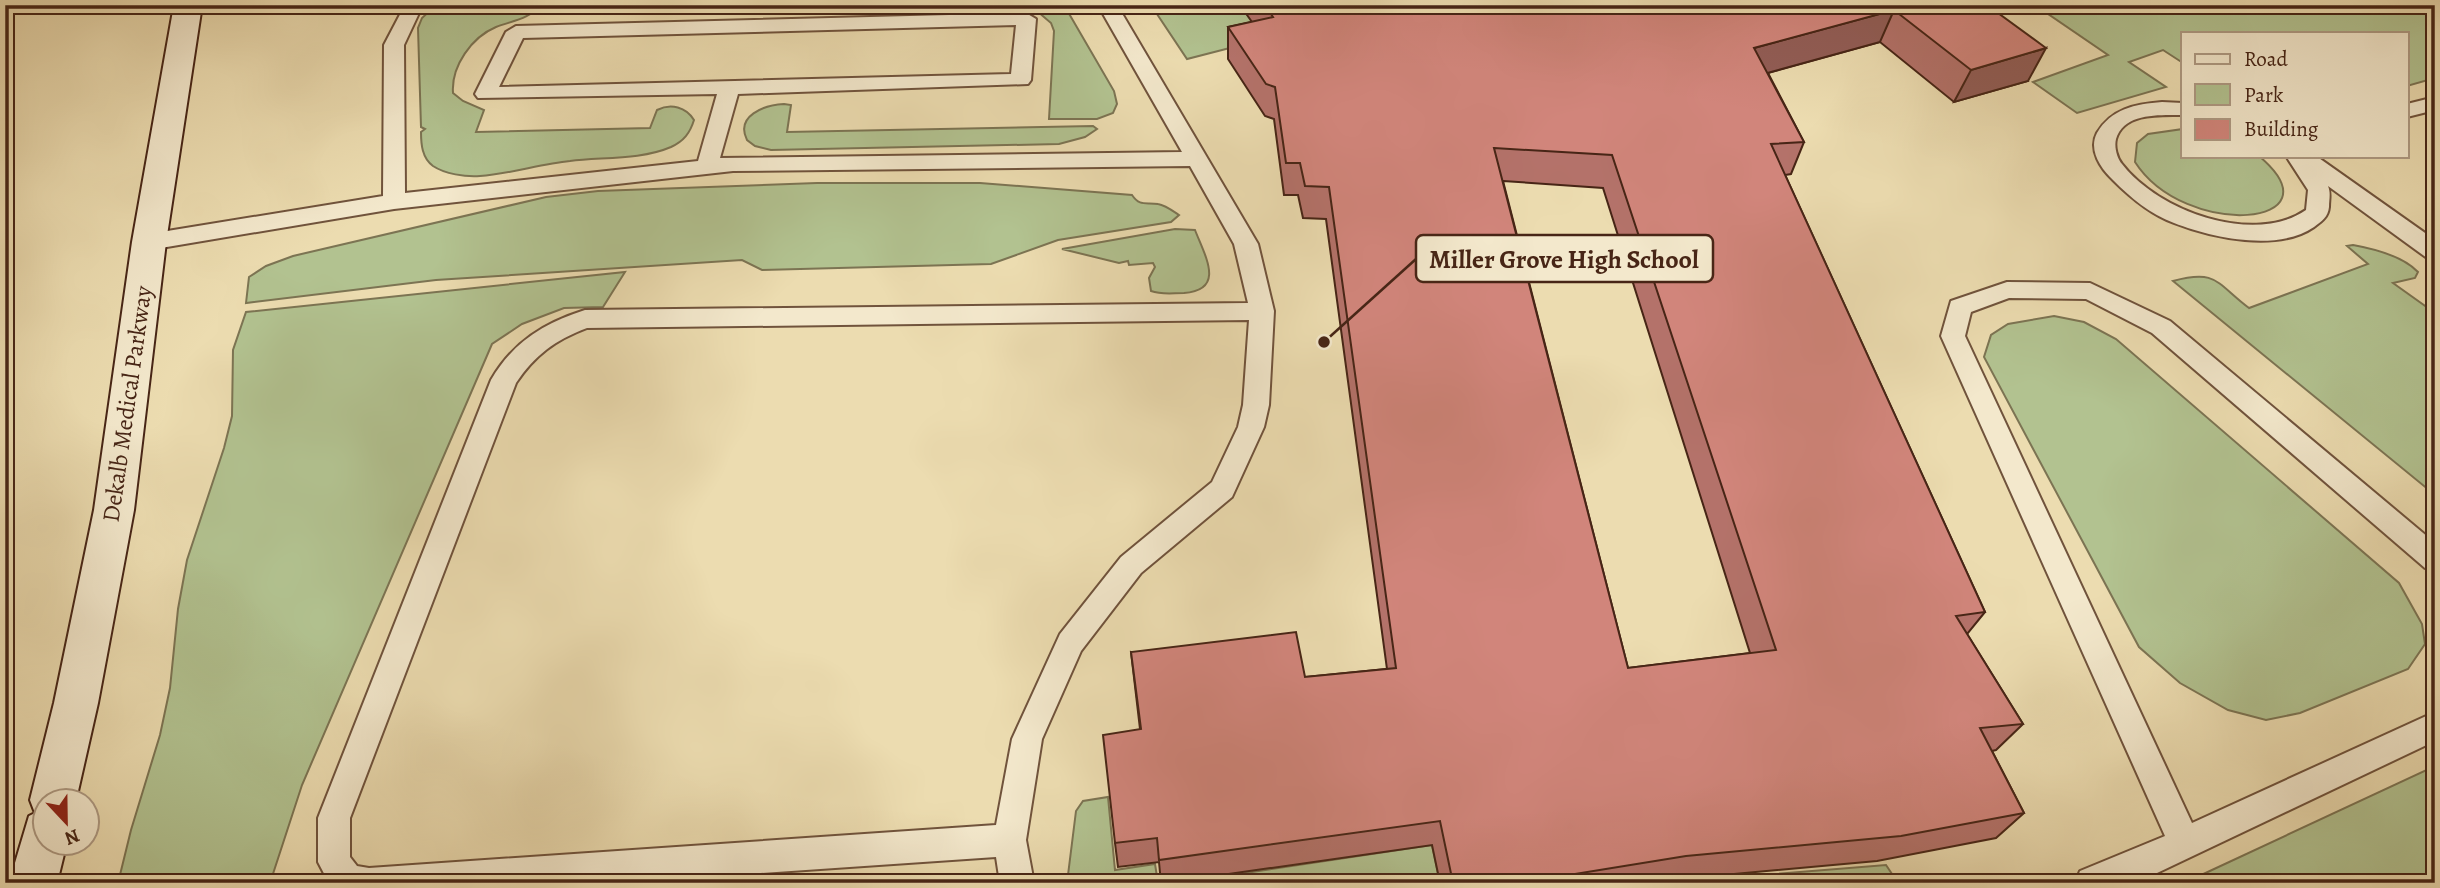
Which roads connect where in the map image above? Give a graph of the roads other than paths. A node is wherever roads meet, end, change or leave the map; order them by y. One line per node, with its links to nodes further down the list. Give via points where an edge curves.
1 (188, 5): 13 (main road, Dekalb Medical Parkway)
2 (418, 5): 12 (lane, via 394,45)
3 (1107, 5): 10 (lane)
4 (729, 88): 4 (lane, via 485,94 516,32 1026,19 1021,80); 11 (lane)
5 (2435, 103): 7 (lane)
6 (2181, 109): 8 (lane, via 2130,114 2112,125 2104,141 2107,160 2122,181 2179,218 2259,235 2301,227 2314,218 2321,191)
7 (2408, 111)
8 (2301, 158)
9 (2303, 158): 14 (lane)
10 (1197, 159): 11 (lane); 15 (lane, via 1246,244)
11 (707, 167): 12 (lane)
12 (394, 202): 13 (lane)
13 (149, 242): 18 (main road, Dekalb Medical Parkway, via 114,510)
14 (2435, 251)
15 (1262, 311): 19 (lane, via 1256,405 1251,427 1222,489 1131,565 1070,643 1027,739); 23 (lane, via 585,319 547,333 523,352 504,380 334,818 334,862 348,882)
16 (2435, 560): 20 (lane, via 2161,327 2090,291 2007,290 1959,307 1953,336)
17 (2435, 726): 20 (lane)
18 (56, 786)
19 (1010, 840): 24 (lane); 25 (lane)
20 (2185, 843): 26 (lane)
21 (40, 856): 22 (main road)
22 (33, 883)
23 (365, 883)
24 (373, 883)
25 (1017, 883)
26 (2092, 883)

